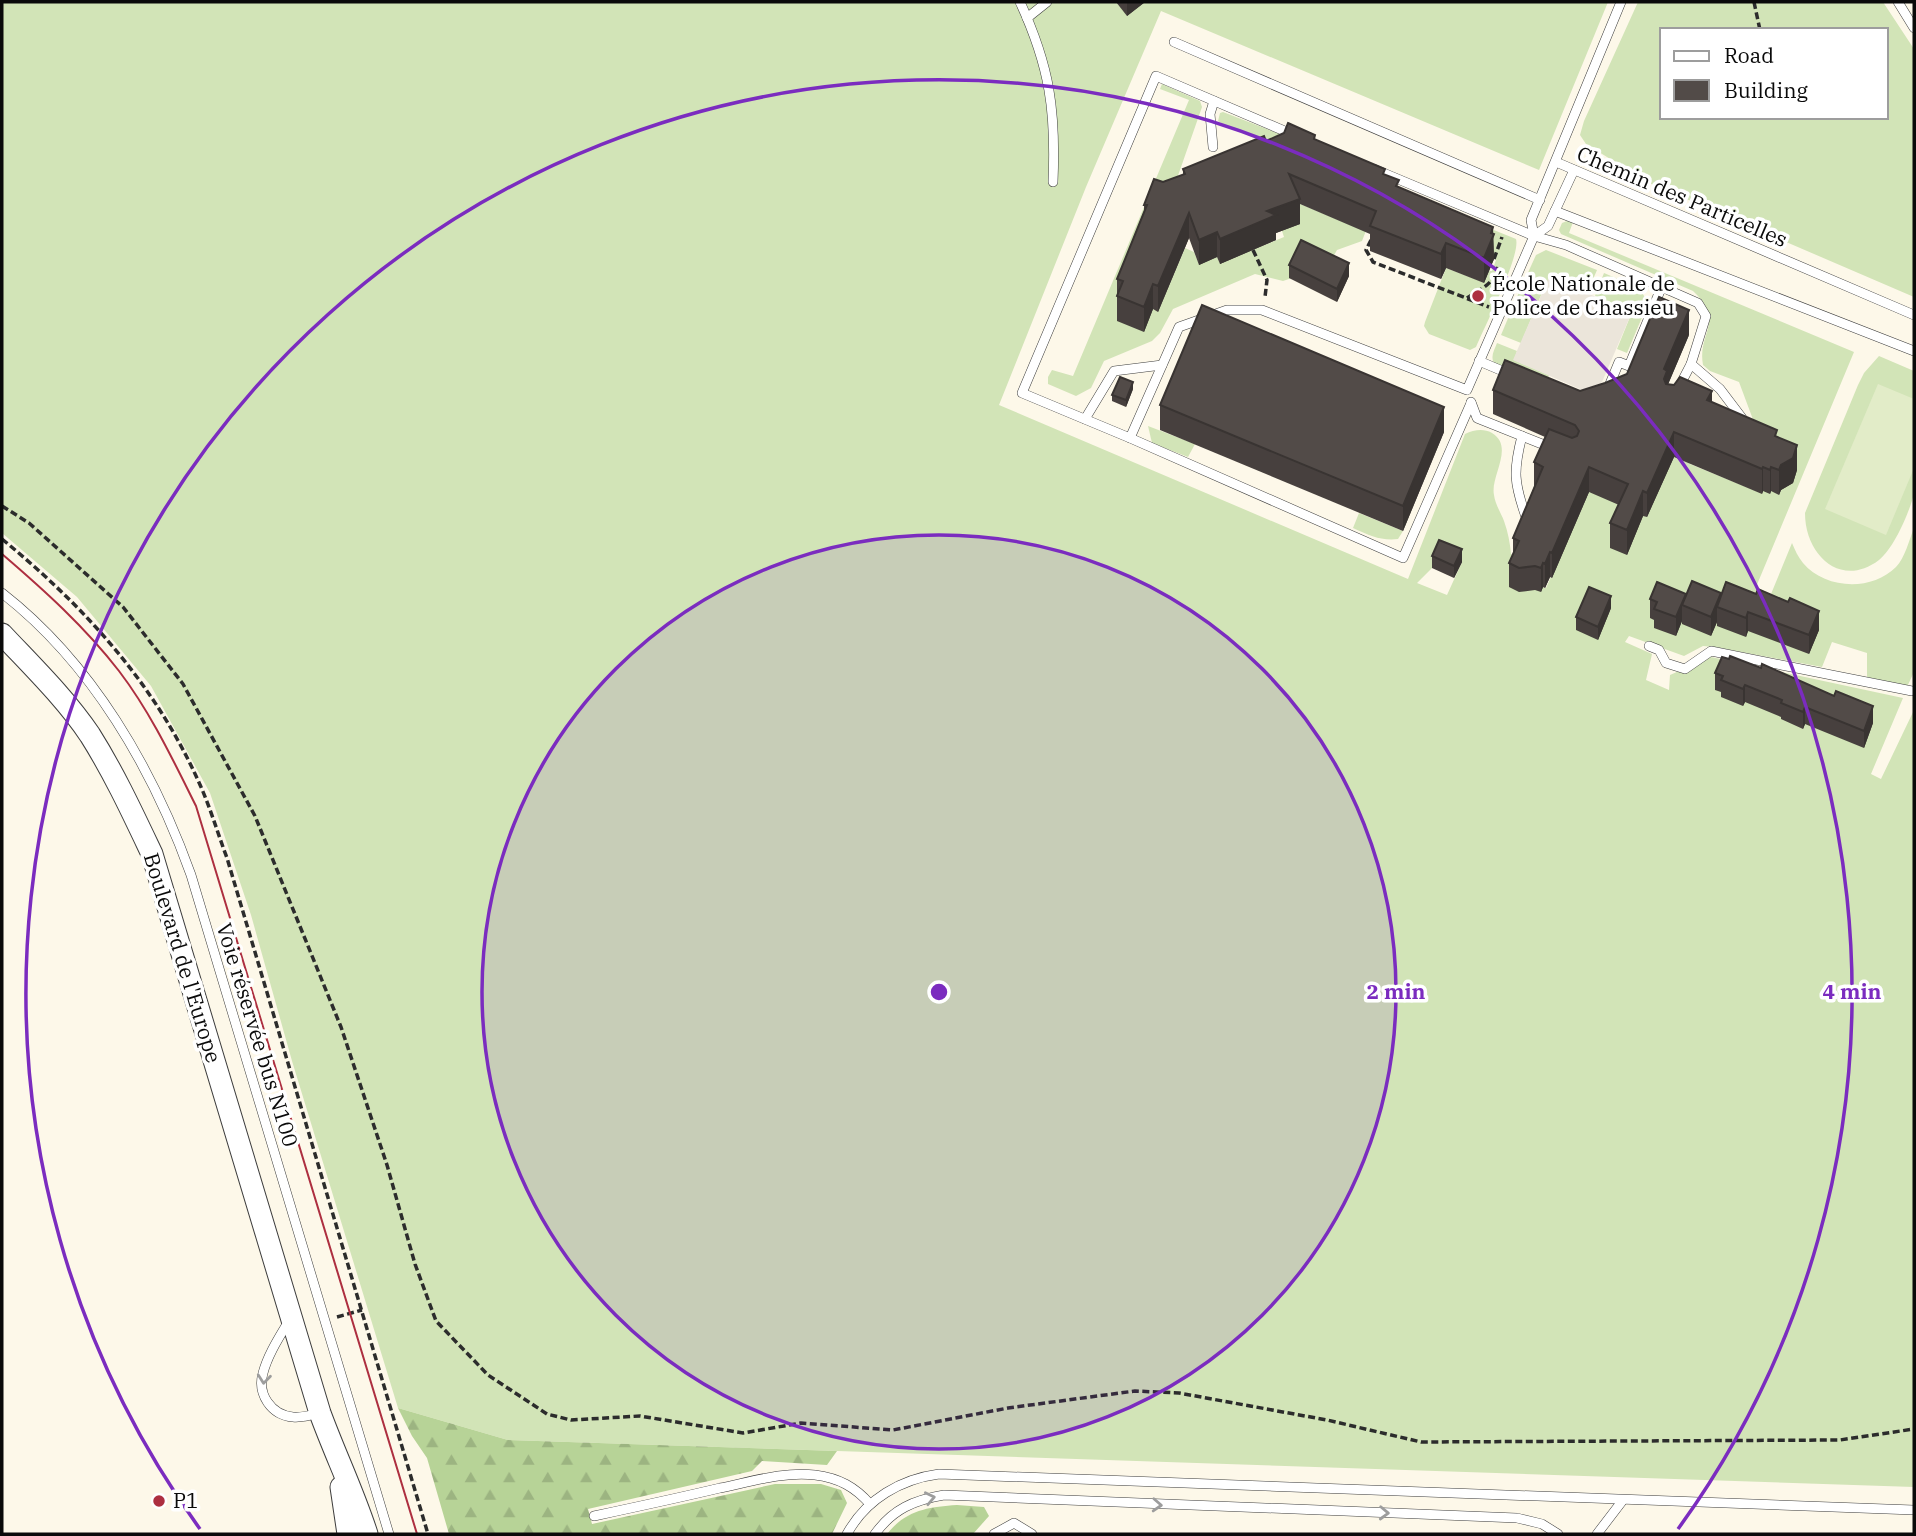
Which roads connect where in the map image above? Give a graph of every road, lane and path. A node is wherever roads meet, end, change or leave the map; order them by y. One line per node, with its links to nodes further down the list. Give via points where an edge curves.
1 (1020, 2): 6 (lane)
2 (1047, 2): 6 (lane)
3 (1621, 2): 13 (lane, Chemin des Particelles)
4 (1754, 2): 7 (path)
5 (1898, 2): 8 (lane)
6 (1027, 18): 16 (lane, via 1049,84)
7 (1760, 28)
8 (1914, 28)
9 (1174, 42): 17 (lane)
10 (1214, 101): 11 (lane); 12 (lane, via 1210,114); 40 (lane, via 1156,76 1022,393)
11 (1303, 139)
12 (1213, 146)
13 (1556, 162): 15 (lane, Chemin des Particelles); 17 (lane)
14 (1367, 166): 19 (lane)
15 (1574, 170): 18 (lane); 29 (lane, Chemin des Particelles)
16 (1053, 182)
17 (1540, 200): 20 (lane, via 1531,220)
18 (1555, 211): 20 (lane, via 1548,226); 30 (lane)
19 (1507, 225): 20 (lane); 23 (path)
20 (1534, 236): 25 (lane); 28 (lane)
21 (1371, 239): 26 (path, via 1366,250 1373,262)
22 (1253, 250): 27 (path, via 1267,280)
23 (1494, 259)
24 (1498, 267): 26 (path, via 1488,285)
25 (1662, 286): 32 (lane, via 1698,303 1706,316); 37 (lane, via 1629,366 1619,362)
26 (1467, 298): 28 (path)
27 (1262, 310): 33 (lane, via 1227,310 1179,327); 35 (lane)
28 (1500, 312): 31 (lane)
29 (1914, 315)
30 (1914, 351)
31 (1479, 361): 34 (lane); 35 (lane)
32 (1691, 364): 36 (lane); 39 (lane, via 1720,389)
33 (1162, 365): 40 (lane, via 1114,370); 42 (lane)
34 (1517, 377)
35 (1466, 390): 38 (lane)
36 (1676, 394)
37 (1603, 401)
38 (1471, 402): 41 (lane, via 1477,418); 42 (lane, via 1403,558)
39 (1742, 418)
40 (1085, 419): 42 (lane)
41 (1522, 436): 43 (lane); 45 (lane, via 1516,489)
42 (1130, 438)
43 (1559, 451)
44 (2, 506): 55 (path, via 29,523 123,607 183,684 254,816 341,1027 436,1321 488,1375 547,1414 571,1420 640,1416 743,1433 800,1423 892,1430 1135,1391 1179,1393 1327,1420 1420,1443 1839,1440)
45 (1526, 517)
46 (2, 538): 51 (path, via 76,603 112,643 165,718 201,786 227,858)
47 (2, 593): 53 (lane, Voie réservée bus N100, via 75,665 124,732 164,805 191,875)
48 (2, 634): 52 (street, Boulevard de l'Europe, via 89,735 152,854)
49 (1649, 646): 50 (lane, via 1659,650 1667,663 1685,669 1711,651)
50 (1911, 692)
51 (362, 1310): 53 (path); 64 (path)
52 (290, 1317): 54 (street, Boulevard de l'Europe); 54 (lane, one-way to 54, via 262,1375 265,1401 283,1415)
53 (325, 1321): 63 (lane, Voie réservée bus N100)
54 (320, 1413): 56 (street, Boulevard de l'Europe)
55 (1914, 1429)
56 (338, 1461): 61 (street); 62 (street)
57 (1623, 1500): 58 (lane, via 939,1474 900,1484); 59 (lane); 70 (lane)
58 (870, 1504): 60 (lane, via 843,1482 796,1474); 65 (lane)
59 (1914, 1510)
60 (594, 1516)
61 (348, 1534)
62 (367, 1534)
63 (388, 1534)
64 (428, 1534)
65 (847, 1534)
66 (875, 1534): 69 (lane, one-way to 69, via 894,1512 944,1495 1517,1518)
67 (994, 1534): 68 (lane, via 1014,1523)
68 (1032, 1534)
69 (1558, 1534)
70 (1597, 1534)

